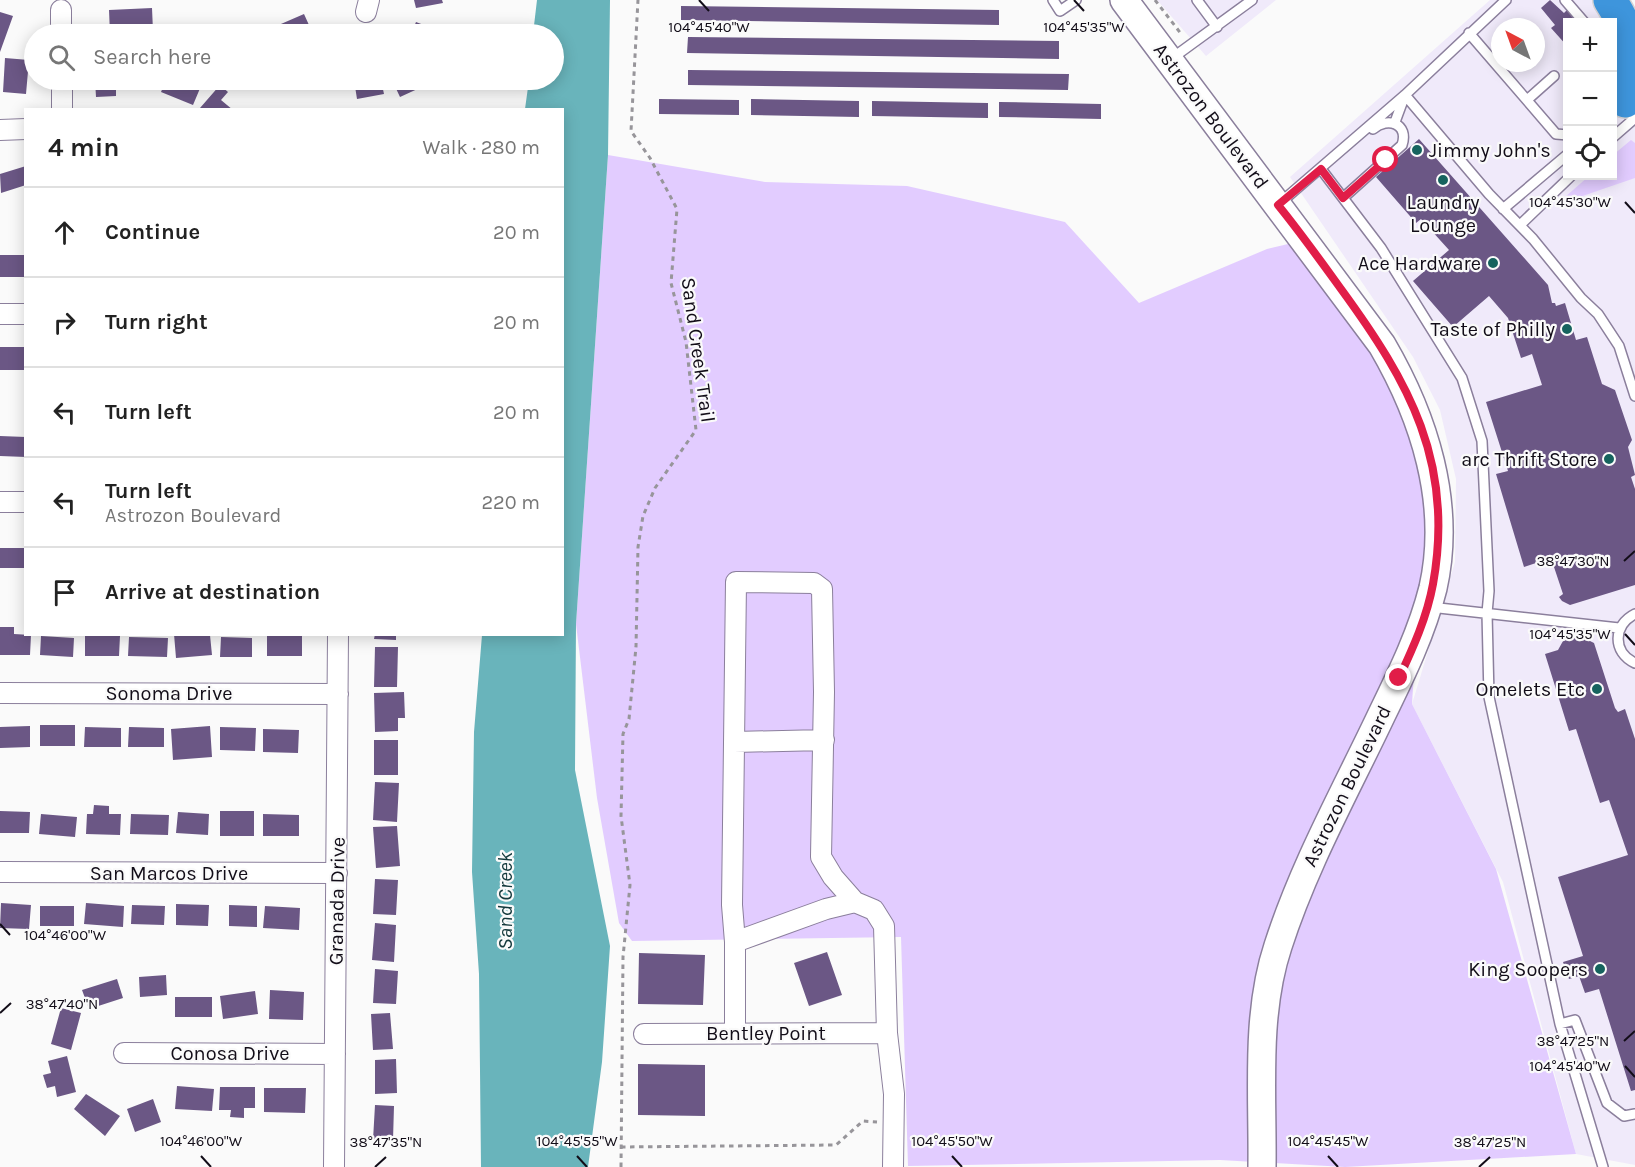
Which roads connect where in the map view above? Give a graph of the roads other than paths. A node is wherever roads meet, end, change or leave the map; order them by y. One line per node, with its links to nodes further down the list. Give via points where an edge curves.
1 (1053, 0): 2 (lane, via 1060,11)
2 (1076, 0)
3 (1124, 0): 16 (main road, Astrozon Boulevard)
4 (1197, 0): 14 (lane)
5 (1252, 0): 14 (lane)
6 (1565, 0): 12 (lane)
7 (1610, 0): 22 (highway, via 1627,23 1632,39 1635,64)
8 (1631, 0): 10 (highway)
9 (1501, 2): 15 (lane)
10 (1635, 5)
11 (61, 10): 13 (street)
12 (1581, 18)
13 (61, 24)
14 (1217, 27): 16 (lane)
15 (1469, 33): 19 (lane); 20 (lane)
16 (1179, 53): 32 (main road, Astrozon Boulevard)
17 (1554, 76): 20 (lane)
18 (62, 90): 21 (street)
19 (1405, 95): 23 (lane); 27 (lane); 33 (lane)
20 (1527, 100): 26 (lane, via 1556,134)
21 (62, 108)
22 (1629, 115)
23 (1395, 122): 27 (lane, via 1378,125 1358,143); 31 (lane, via 1405,137 1402,145)
24 (24, 129): 25 (street)
25 (0, 130)
26 (1563, 135)
27 (1344, 148): 29 (lane)
28 (1563, 158): 33 (lane)
29 (1321, 169): 31 (lane); 32 (lane)
30 (1567, 180): 34 (lane)
31 (1343, 198): 41 (lane, via 1382,248 1462,378 1482,441)
32 (1278, 205): 40 (main road, Astrozon Boulevard, via 1382,345 1424,432 1438,526 1436,567)
33 (1503, 209): 34 (lane)
34 (1520, 225): 37 (lane, via 1598,314 1619,346)
35 (0, 314): 36 (street)
36 (24, 314)
37 (1635, 396)
38 (0, 502): 39 (street)
39 (24, 502)
40 (1427, 607): 41 (lane); 63 (main road, Astrozon Boulevard, via 1399,678 1298,890 1277,948 1264,1019)
41 (1487, 613): 43 (lane); 54 (lane, via 1489,697)
42 (1635, 614): 43 (lane)
43 (1619, 628): 45 (lane, via 1619,649)
44 (338, 636): 47 (street, Granada Drive)
45 (1635, 663)
46 (0, 693): 47 (street, Sonoma Drive)
47 (338, 694): 51 (street, Granada Drive)
48 (824, 740): 49 (street); 49 (street, via 822,589 814,583 736,582); 52 (street, via 821,857)
49 (734, 742): 53 (street)
50 (0, 872): 51 (street, San Marcos Drive)
51 (337, 873): 59 (street, Granada Drive)
52 (855, 902): 53 (street); 56 (street, via 874,910 884,926)
53 (735, 942): 55 (street)
54 (1560, 1024): 60 (lane, via 1575,1020 1607,1103 1624,1116); 64 (lane)
55 (735, 1033): 56 (street, Bentley Point); 57 (street, Bentley Point)
56 (888, 1033): 62 (street)
57 (644, 1034)
58 (124, 1053): 59 (street, Conosa Drive)
59 (335, 1054): 61 (street, Granada Drive)
60 (1635, 1114)
61 (334, 1167)
62 (893, 1167)
63 (1262, 1167)
64 (1603, 1167)

